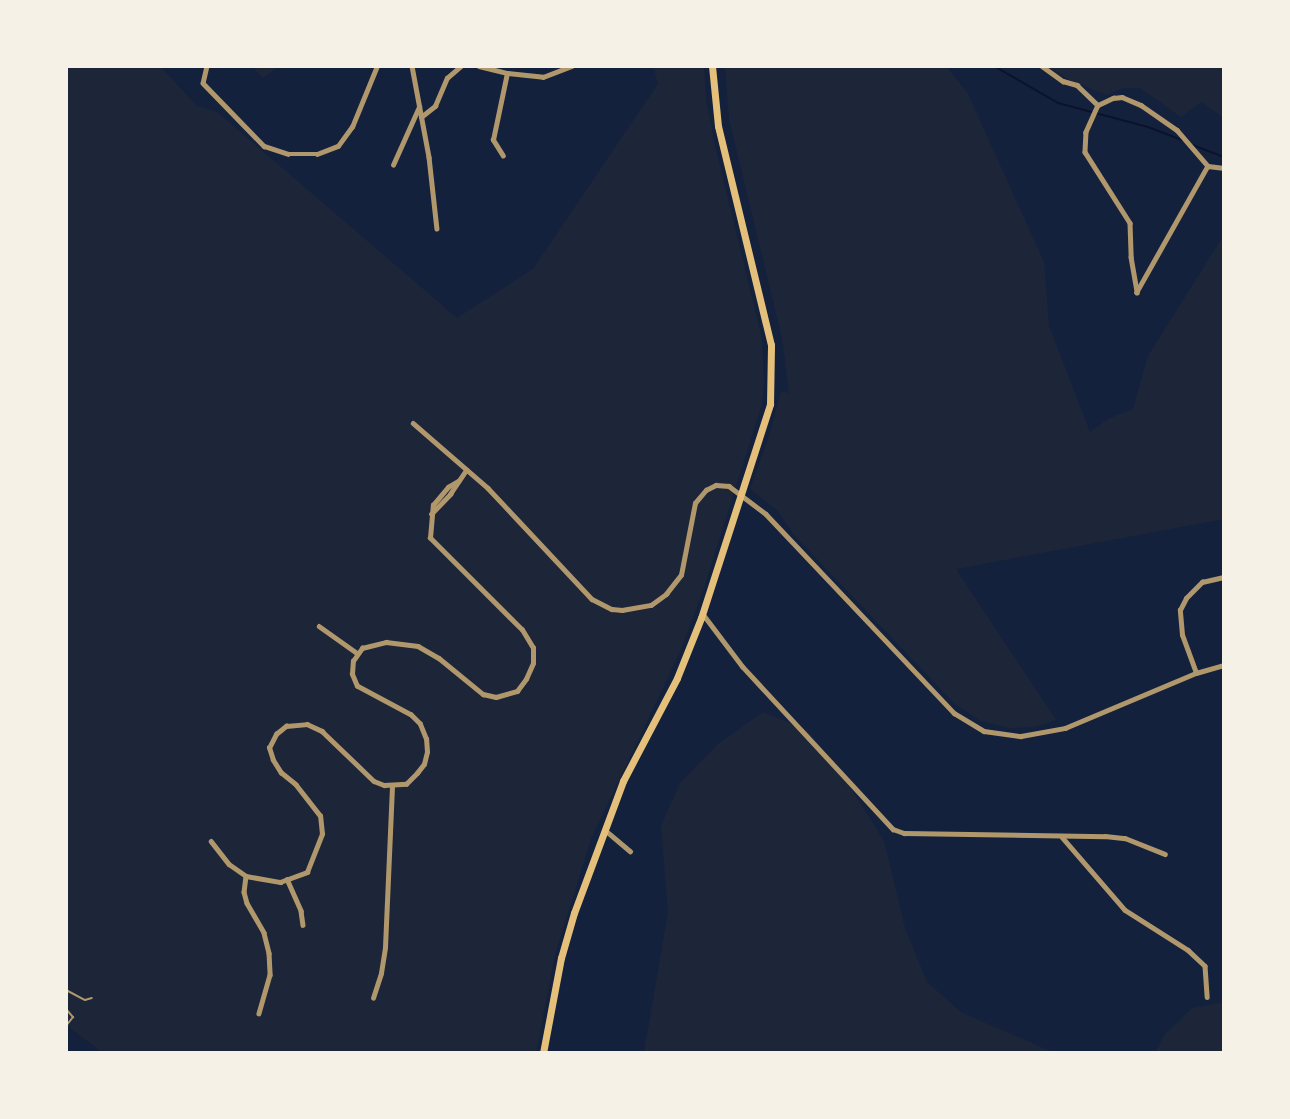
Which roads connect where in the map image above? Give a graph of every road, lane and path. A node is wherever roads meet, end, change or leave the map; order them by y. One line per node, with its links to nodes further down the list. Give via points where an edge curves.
1 (207, 66): 2 (street, via 203,83 264,146 288,154 317,154 339,146 352,127)
2 (377, 66)
3 (412, 66): 11 (street)
4 (461, 66): 12 (street, via 447,78 435,106)
5 (479, 66): 9 (street)
6 (572, 66): 9 (street, via 543,77)
7 (712, 66): 20 (main road, via 718,126 771,345 770,404)
8 (1042, 66): 10 (street, via 1063,81 1077,85)
9 (507, 73): 13 (street, via 493,140)
10 (1098, 105): 15 (street, via 1122,97 1141,105 1177,130); 15 (street, via 1086,132 1085,152 1130,224 1137,292)
11 (419, 107): 12 (street); 14 (street)
12 (421, 117): 17 (street)
13 (503, 156)
14 (393, 165)
15 (1208, 166): 16 (street)
16 (1224, 168)
17 (437, 229)
18 (413, 423): 19 (street)
19 (465, 470): 20 (street, via 488,488 592,599 622,610 651,604 666,594 681,575 695,503 706,490 716,485 729,486); 24 (street, via 433,505 430,538 505,611 527,639 533,648 533,663 526,679 517,691 496,697 483,694 418,646 374,643)
20 (741, 496): 22 (main road); 26 (street, via 766,514 954,713 984,731 1021,736 1065,728)
21 (1224, 577): 26 (street, via 1202,582 1180,610 1182,635)
22 (703, 614): 28 (main road, via 677,678 623,781); 29 (street, via 743,667 893,829 904,833)
23 (319, 626): 24 (street)
24 (357, 653): 27 (street, via 352,674 357,686 411,715 426,739 424,764 406,784)
25 (1224, 665): 26 (street)
26 (1196, 674)
27 (392, 787): 34 (street, via 374,781 322,731 308,724 286,726 276,734 268,748 273,760 320,816 322,834 307,872); 38 (street, via 385,947)
28 (605, 830): 31 (street); 43 (main road, via 561,958)
29 (1062, 837): 32 (street, via 1125,838); 39 (street, via 1125,910 1188,950 1205,966)
30 (211, 841): 33 (street, via 229,864)
31 (630, 851)
32 (1165, 855)
33 (246, 876): 34 (street, via 280,882); 41 (street, via 247,903 264,933 269,953 270,975)
34 (287, 879): 35 (street)
35 (303, 925)
36 (66, 990): 37 (lane, via 85,999)
37 (92, 998)
38 (373, 998)
39 (1206, 998)
40 (66, 1009): 42 (lane, via 73,1017)
41 (259, 1013)
42 (66, 1026)
43 (543, 1053)

